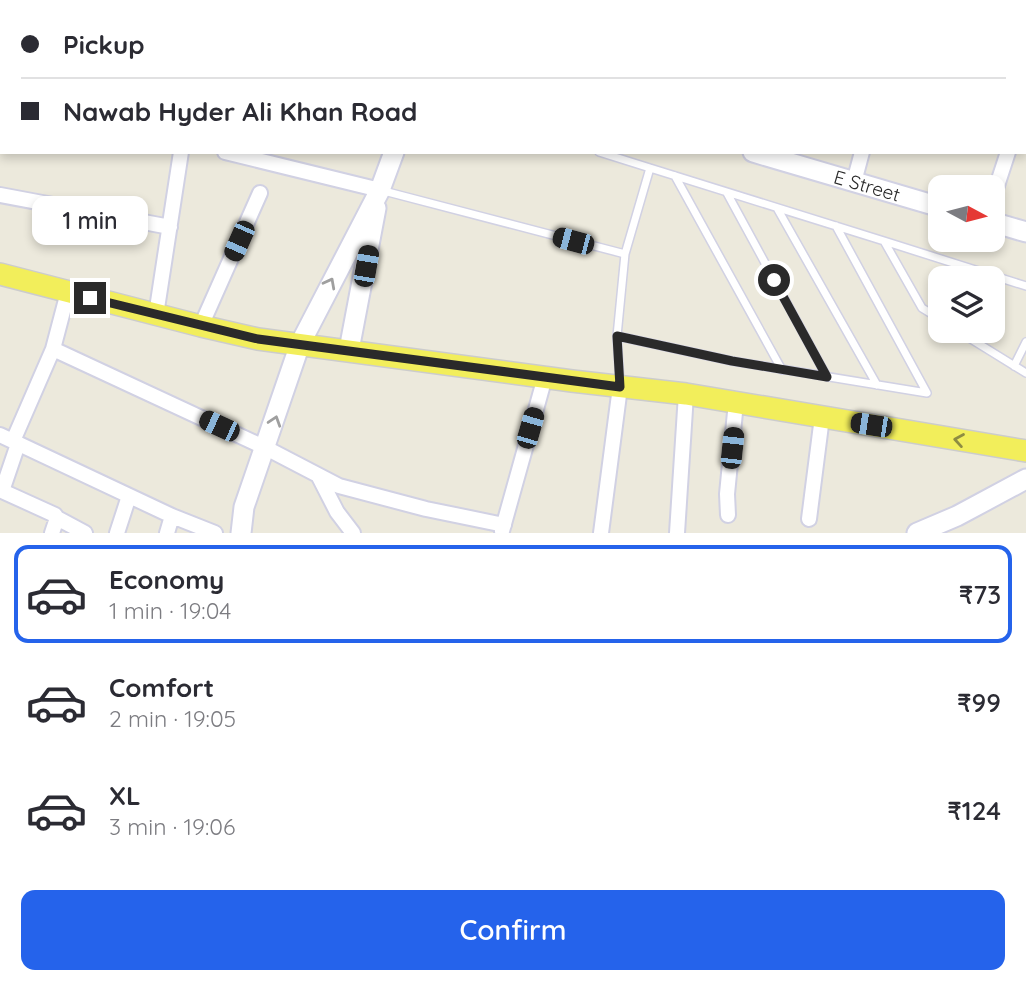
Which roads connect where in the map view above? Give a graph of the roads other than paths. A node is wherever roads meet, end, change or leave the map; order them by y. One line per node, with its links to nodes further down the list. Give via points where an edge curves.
1 (181, 154): 21 (street)
2 (245, 154): 8 (street)
3 (393, 154): 13 (street)
4 (605, 154): 9 (lane)
5 (760, 154): 12 (street, E Street)
6 (861, 154): 12 (street)
7 (1007, 154): 10 (street)
8 (276, 157): 13 (street)
9 (650, 168): 11 (lane); 24 (lane)
10 (1000, 175)
11 (675, 176): 14 (lane); 38 (lane)
12 (854, 182): 17 (street, E Street)
13 (380, 190): 24 (lane); 34 (street, one-way to 13); 36 (street)
14 (727, 192): 18 (lane); 41 (lane)
15 (260, 193): 30 (street)
16 (0, 195): 21 (street)
17 (928, 204)
18 (776, 208): 19 (lane); 42 (lane)
19 (836, 226): 23 (lane); 42 (lane, via 927,393)
20 (1005, 226): 22 (street)
21 (170, 227): 29 (street)
22 (1026, 232)
23 (884, 241): 26 (lane); 28 (lane)
24 (625, 254): 31 (lane)
25 (0, 274): 27 (main road)
26 (1026, 286)
27 (68, 292): 29 (main road); 35 (street)
28 (928, 312)
29 (156, 315): 30 (main road)
30 (201, 327): 34 (main road)
31 (617, 336): 38 (lane); 43 (lane)
32 (1026, 342): 37 (lane)
33 (977, 343): 37 (lane)
34 (300, 344): 36 (main road); 49 (street, one-way to 34)
35 (53, 349): 47 (street); 49 (street)
36 (349, 350): 40 (main road)
37 (1014, 366): 39 (lane)
38 (782, 370): 41 (lane)
39 (1026, 373)
40 (545, 377): 43 (main road); 58 (street)
41 (827, 377): 42 (lane)
42 (877, 385)
43 (620, 387): 44 (main road); 66 (street)
44 (686, 394): 45 (main road); 67 (street)
45 (736, 402): 46 (main road); 53 (street)
46 (822, 417): 48 (main road, one-way to 46); 56 (street)
47 (10, 440): 52 (street); 55 (street, via 2,491)
48 (1023, 445)
49 (266, 448): 50 (street); 64 (street, via 244,507)
50 (318, 475): 58 (street, via 339,486); 65 (street)
51 (1026, 479): 57 (street)
52 (129, 496): 54 (street); 61 (street)
53 (728, 515)
54 (172, 516): 62 (street); 63 (street)
55 (57, 518): 59 (street); 60 (street)
56 (809, 519)
57 (957, 524): 68 (street)
58 (503, 529)
59 (52, 533)
60 (85, 533)
61 (117, 533)
62 (167, 533)
63 (215, 533)
64 (241, 533)
65 (352, 533)
66 (601, 533)
67 (677, 533)
68 (917, 533)

